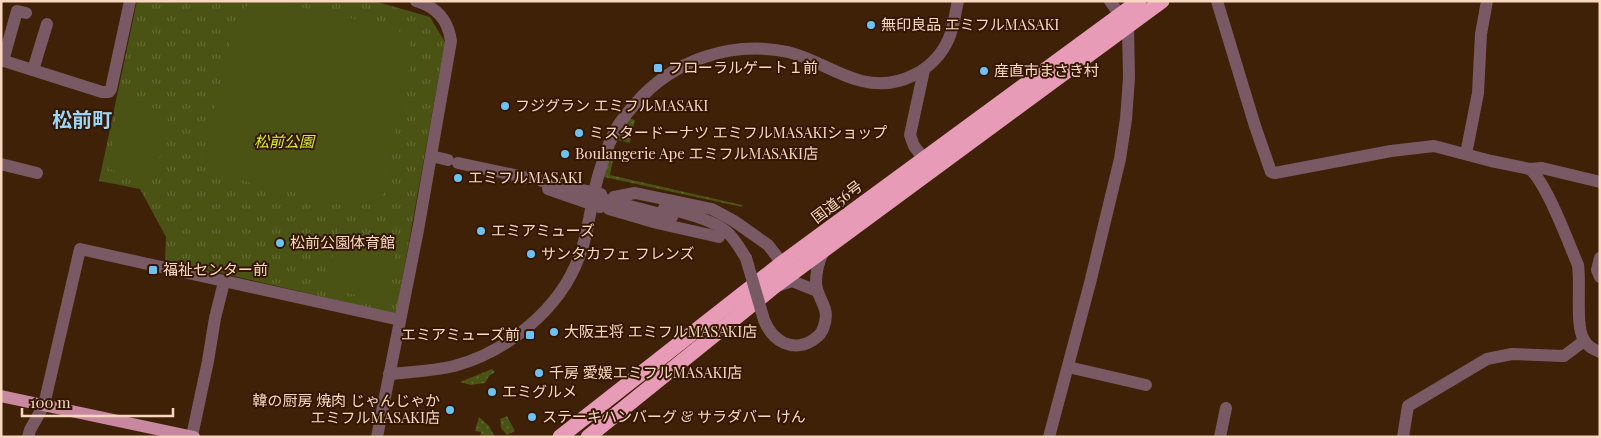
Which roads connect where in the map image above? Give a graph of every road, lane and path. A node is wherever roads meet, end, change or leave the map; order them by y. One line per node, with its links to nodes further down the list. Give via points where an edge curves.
1 (130, 1): 13 (street, via 109,92)
2 (416, 1): 16 (street, via 430,6 443,19 451,41)
3 (958, 1): 14 (street, via 949,38)
4 (1110, 1): 10 (street)
5 (1139, 1): 10 (highway, 国道56号)
6 (1162, 1): 10 (highway, 国道56号)
7 (1217, 1): 15 (street, via 1271,172 1428,146)
8 (1487, 1): 15 (street, via 1481,34 1478,93)
9 (26, 13): 12 (street, via 16,11)
10 (1124, 20): 17 (highway, 国道56号); 27 (highway, 国道56号); 37 (street, via 1129,86 1120,159)
11 (47, 24): 13 (street)
12 (2, 61): 13 (street)
13 (33, 70)
14 (924, 70): 17 (street, via 910,135); 22 (street, via 902,80 874,84 849,77 804,56 776,50 740,49 697,59 677,68 652,86 626,115 606,150)
15 (1466, 154): 19 (street)
16 (430, 159): 22 (street); 34 (street)
17 (924, 159): 29 (highway, 国道56号)
18 (1, 164): 20 (street)
19 (1530, 169): 21 (street, via 1542,168); 35 (street, via 1545,193 1578,265)
20 (37, 173)
21 (1600, 182)
22 (593, 199): 23 (street); 24 (street, via 600,198); 38 (street, via 582,251 575,266 560,291 525,328 472,360 437,369)
23 (611, 203): 24 (street, via 660,218); 25 (street, via 684,213); 26 (street, via 642,220); 29 (street, via 636,193 712,209 768,245)
24 (672, 217): 25 (street)
25 (696, 218): 33 (street, bridge, via 728,232 746,258 764,320 773,335 783,342 795,346 808,344 819,336 826,320 826,310)
26 (719, 237)
27 (823, 252): 32 (highway, 国道56号); 33 (street, via 816,275)
28 (1600, 258): 30 (street, via 1597,270)
29 (782, 264): 46 (highway, 国道56号)
30 (1600, 277)
31 (224, 282): 34 (street); 41 (street, via 80,249); 44 (street)
32 (775, 286): 33 (street, via 792,282); 47 (highway, 国道56号)
33 (817, 291)
34 (400, 320): 38 (street)
35 (1584, 341): 36 (street); 50 (street, via 1564,356 1512,354 1487,359 1408,406)
36 (1600, 352)
37 (1068, 367): 39 (street); 48 (street)
38 (389, 374): 43 (street)
39 (1146, 384)
40 (1, 396): 41 (main road)
41 (44, 405): 44 (main road); 45 (street)
42 (1226, 408): 49 (street)
43 (376, 435)
44 (193, 436)
45 (28, 437)
46 (560, 437)
47 (588, 437)
48 (1050, 437)
49 (1220, 437)
50 (1403, 437)

